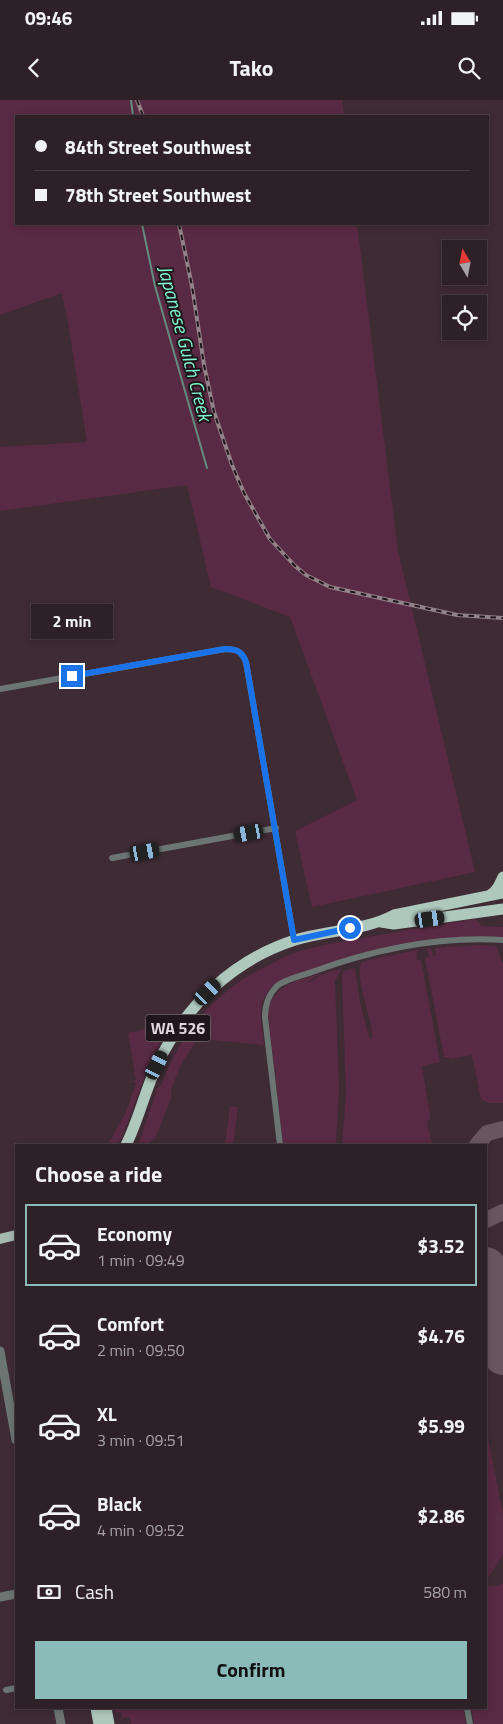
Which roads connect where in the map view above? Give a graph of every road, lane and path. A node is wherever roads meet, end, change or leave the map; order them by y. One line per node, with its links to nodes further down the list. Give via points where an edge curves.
1 (0, 689): 2 (street, via 225,649 240,652 246,662)
2 (276, 828): 3 (street); 9 (street)
3 (112, 858)
4 (503, 877): 6 (highway, via 494,893)
5 (503, 893): 6 (highway, WA 526)
6 (484, 897): 8 (highway, WA 526, via 394,915)
7 (503, 909): 8 (highway, WA 526, via 394,924)
8 (381, 922): 9 (highway, WA 526)
9 (294, 940): 11 (highway, WA 526, via 234,970 216,984 184,1019 157,1065)
10 (503, 940): 12 (street, via 460,940 388,950 319,969 278,985 267,1000 265,1017)
11 (128, 1144)
12 (280, 1144)
13 (15, 1235): 14 (main road)
14 (0, 1239)
15 (0, 1352): 16 (street)
16 (2, 1378): 17 (street)
17 (15, 1436)
18 (15, 1594): 19 (street)
19 (0, 1597)
20 (15, 1688): 21 (street)
21 (6, 1690)
22 (58, 1709): 26 (street)
23 (96, 1709): 27 (highway)
24 (106, 1709): 28 (highway)
25 (467, 1709): 29 (street)
26 (61, 1724)
27 (99, 1724)
28 (109, 1724)
29 (470, 1724)

